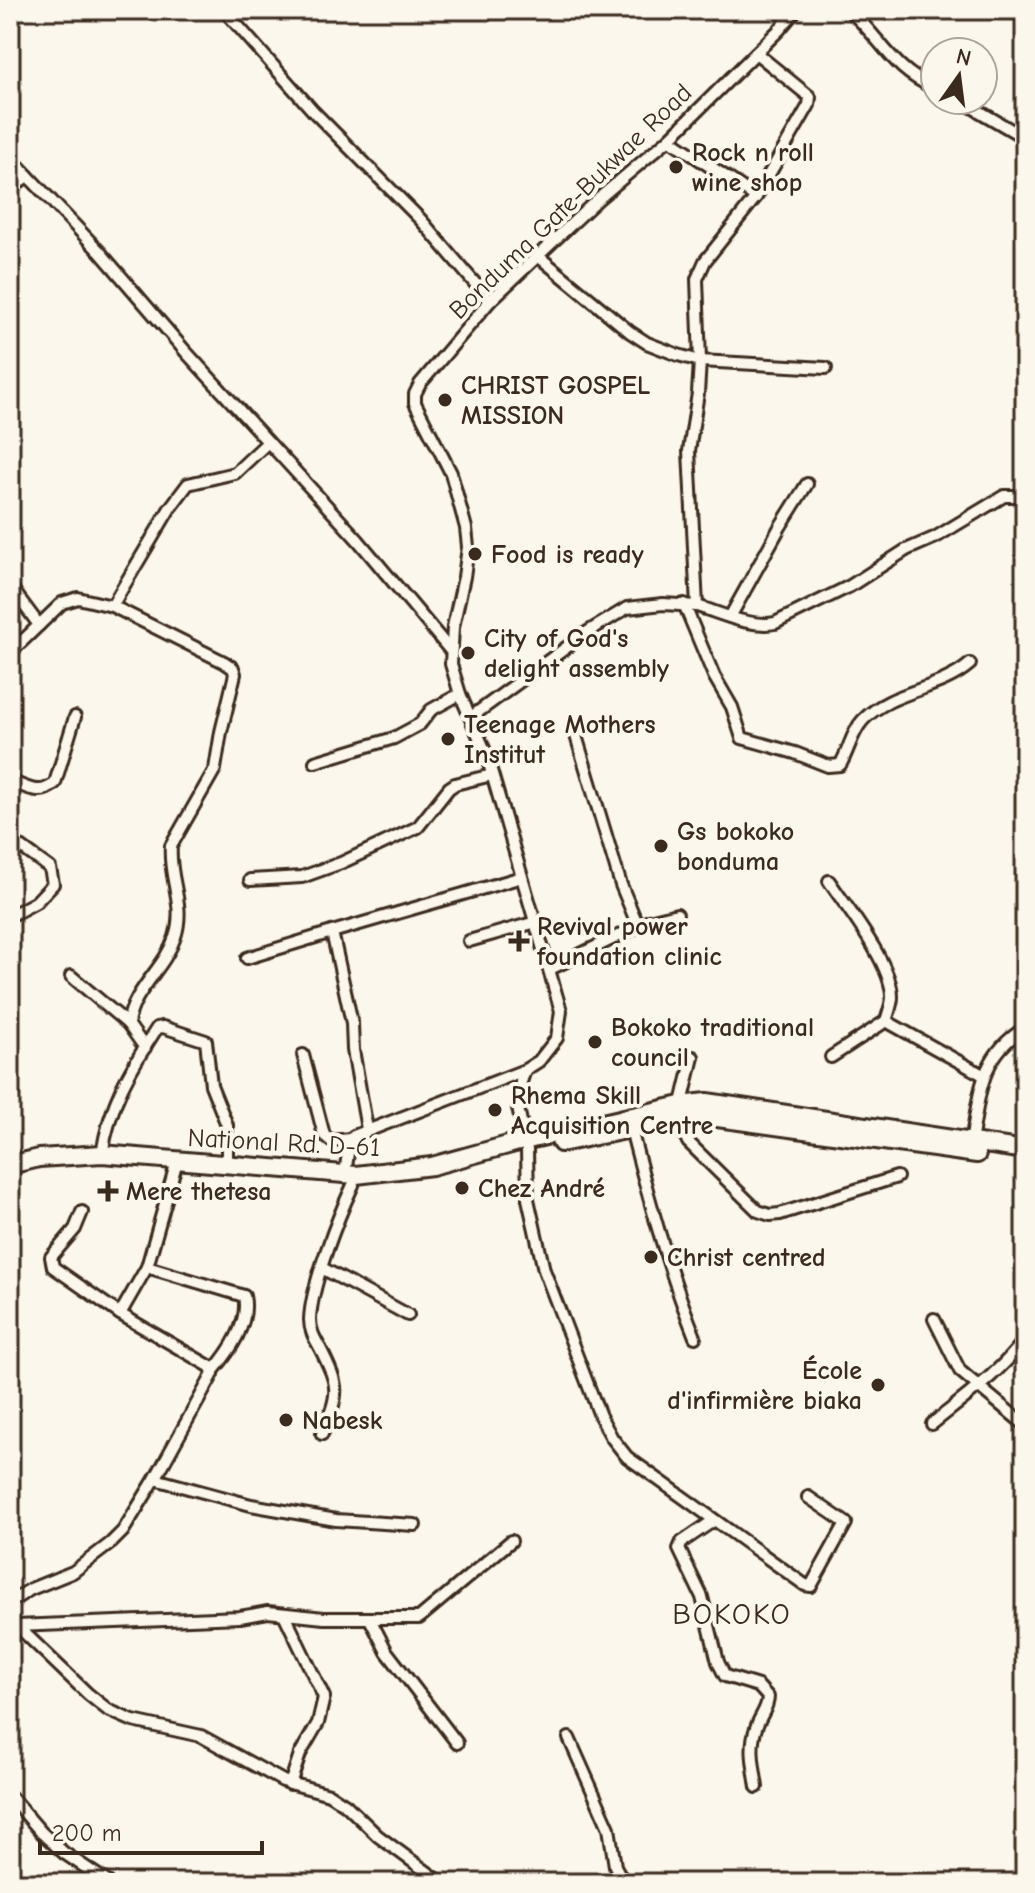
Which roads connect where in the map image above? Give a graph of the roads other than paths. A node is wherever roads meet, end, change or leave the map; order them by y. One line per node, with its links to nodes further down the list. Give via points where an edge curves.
1 (224, 10): 14 (street)
2 (796, 10): 4 (street, Bonduma Gate-Bukwae Road)
3 (849, 10): 5 (street, via 905,73)
4 (756, 53): 8 (street, Bonduma Gate-Bukwae Road); 12 (street, via 810,97)
5 (919, 80)
6 (987, 116): 7 (street)
7 (1025, 138)
8 (669, 139): 12 (street); 13 (street, Bonduma Gate-Bukwae Road)
9 (10, 157): 10 (street)
10 (27, 175): 11 (street); 17 (street)
11 (10, 191)
12 (756, 197): 15 (street, via 705,261 697,279)
13 (538, 256): 14 (street, Bonduma Gate-Bukwae Road); 15 (street, via 630,332)
14 (490, 301): 26 (street, Bonduma Gate-Bukwae Road, via 415,394 451,473 466,528 468,547)
15 (700, 361): 16 (street); 23 (street, via 689,451)
16 (826, 368)
17 (268, 442): 22 (street, via 235,473 188,484); 26 (street)
18 (807, 484): 24 (street)
19 (1025, 496): 24 (street, via 1004,496 850,586 775,623)
20 (10, 586): 25 (street)
21 (684, 604): 23 (street); 28 (street, via 742,738 828,766 840,765 854,732 877,708 946,682); 31 (street, via 627,608)
22 (112, 606): 25 (street, via 78,598 62,603); 50 (street, via 224,662 235,674 215,769 171,846 180,920 173,942 138,994)
23 (697, 606): 24 (street)
24 (730, 617)
25 (39, 625): 27 (street)
26 (450, 650): 29 (street, Bonduma Gate-Bukwae Road)
27 (10, 653)
28 (970, 664)
29 (460, 694): 31 (street, Bonduma Gate-Bukwae Road); 33 (street, via 394,738)
30 (75, 717): 35 (street, via 55,783 48,790 39,792)
31 (471, 717): 34 (street, Bonduma Gate-Bukwae Road)
32 (574, 729): 43 (street)
33 (315, 762)
34 (492, 775): 37 (street, Bonduma Gate-Bukwae Road); 38 (street, via 455,784 418,827 341,863 302,877)
35 (10, 781)
36 (10, 839): 41 (street, via 53,875 53,884 36,902)
37 (522, 877): 42 (street, Bonduma Gate-Bukwae Road); 44 (street)
38 (250, 880)
39 (829, 881): 49 (street, via 885,973 892,996)
40 (677, 914): 43 (street)
41 (10, 916)
42 (536, 922): 45 (street); 47 (street, Bonduma Gate-Bukwae Road)
43 (638, 926): 47 (street)
44 (332, 932): 46 (street); 59 (street)
45 (469, 941)
46 (247, 958)
47 (550, 969): 56 (street, Bonduma Gate-Bukwae Road, via 560,1026 550,1050)
48 (71, 976): 50 (street)
49 (886, 1021): 55 (street); 57 (street)
50 (128, 1024): 52 (street)
51 (1025, 1028): 57 (street, via 1003,1046)
52 (145, 1048): 65 (street, via 109,1115); 67 (street, via 163,1027 206,1041 211,1085 227,1125)
53 (303, 1055): 61 (street, via 324,1135 331,1141)
54 (693, 1057): 58 (street)
55 (831, 1057)
56 (525, 1070): 59 (street, Bonduma Gate-Bukwae Road, via 400,1121); 63 (street, via 518,1108)
57 (983, 1075): 62 (street)
58 (680, 1112): 60 (highway, National Rd. D-61); 62 (highway, National Rd. D-61, via 707,1102); 63 (highway, National Rd. D-61); 66 (highway, National Rd. D-61); 71 (street, via 688,1142 758,1211 770,1215)
59 (367, 1129): 61 (street, Bonduma Gate-Bukwae Road)
60 (631, 1129): 63 (highway, National Rd. D-61); 79 (street, via 676,1290)
61 (350, 1139): 72 (street)
62 (971, 1142): 64 (highway, National Rd. D-61)
63 (526, 1146): 72 (highway, National Rd. D-61, via 416,1179); 88 (street, via 528,1199 544,1270 600,1416 627,1457)
64 (1025, 1150)
65 (102, 1154): 67 (highway, National Rd. D-61); 68 (highway, National Rd. D-61)
66 (1025, 1161)
67 (227, 1164): 72 (highway, National Rd. D-61)
68 (10, 1165)
69 (175, 1168): 70 (highway, National Rd. D-61, via 102,1163); 72 (highway, National Rd. D-61); 74 (street)
70 (10, 1173)
71 (897, 1177)
72 (349, 1180): 75 (street)
73 (82, 1212): 76 (street, via 51,1263)
74 (147, 1267): 76 (street); 81 (street, via 244,1296 246,1307 231,1349)
75 (322, 1268): 77 (street); 85 (street, via 310,1318 337,1392)
76 (120, 1314): 81 (street)
77 (408, 1315)
78 (934, 1319): 82 (street, via 960,1371)
79 (695, 1337)
80 (1025, 1339): 82 (street)
81 (213, 1371): 86 (street)
82 (978, 1387): 83 (street); 84 (street)
83 (932, 1424)
84 (1025, 1425)
85 (322, 1434)
86 (155, 1479): 89 (street, via 251,1505 336,1520); 91 (street, via 111,1543 73,1572)
87 (808, 1497): 88 (street, via 846,1523 811,1586)
88 (713, 1521): 98 (street, via 679,1549 702,1597 725,1676 758,1686 768,1697 752,1744)
89 (415, 1525)
90 (511, 1541): 93 (street, via 419,1618)
91 (10, 1602)
92 (284, 1614): 93 (street); 94 (street); 97 (street, via 324,1697)
93 (370, 1619): 96 (street, via 387,1652)
94 (13, 1622): 97 (street, via 108,1710 201,1736)
95 (569, 1738): 102 (street, via 606,1819 615,1866)
96 (457, 1743)
97 (290, 1784): 101 (street, via 329,1794 346,1805)
98 (757, 1787)
99 (10, 1796): 100 (street, via 64,1853)
100 (109, 1883)
101 (442, 1883)
102 (624, 1883)

